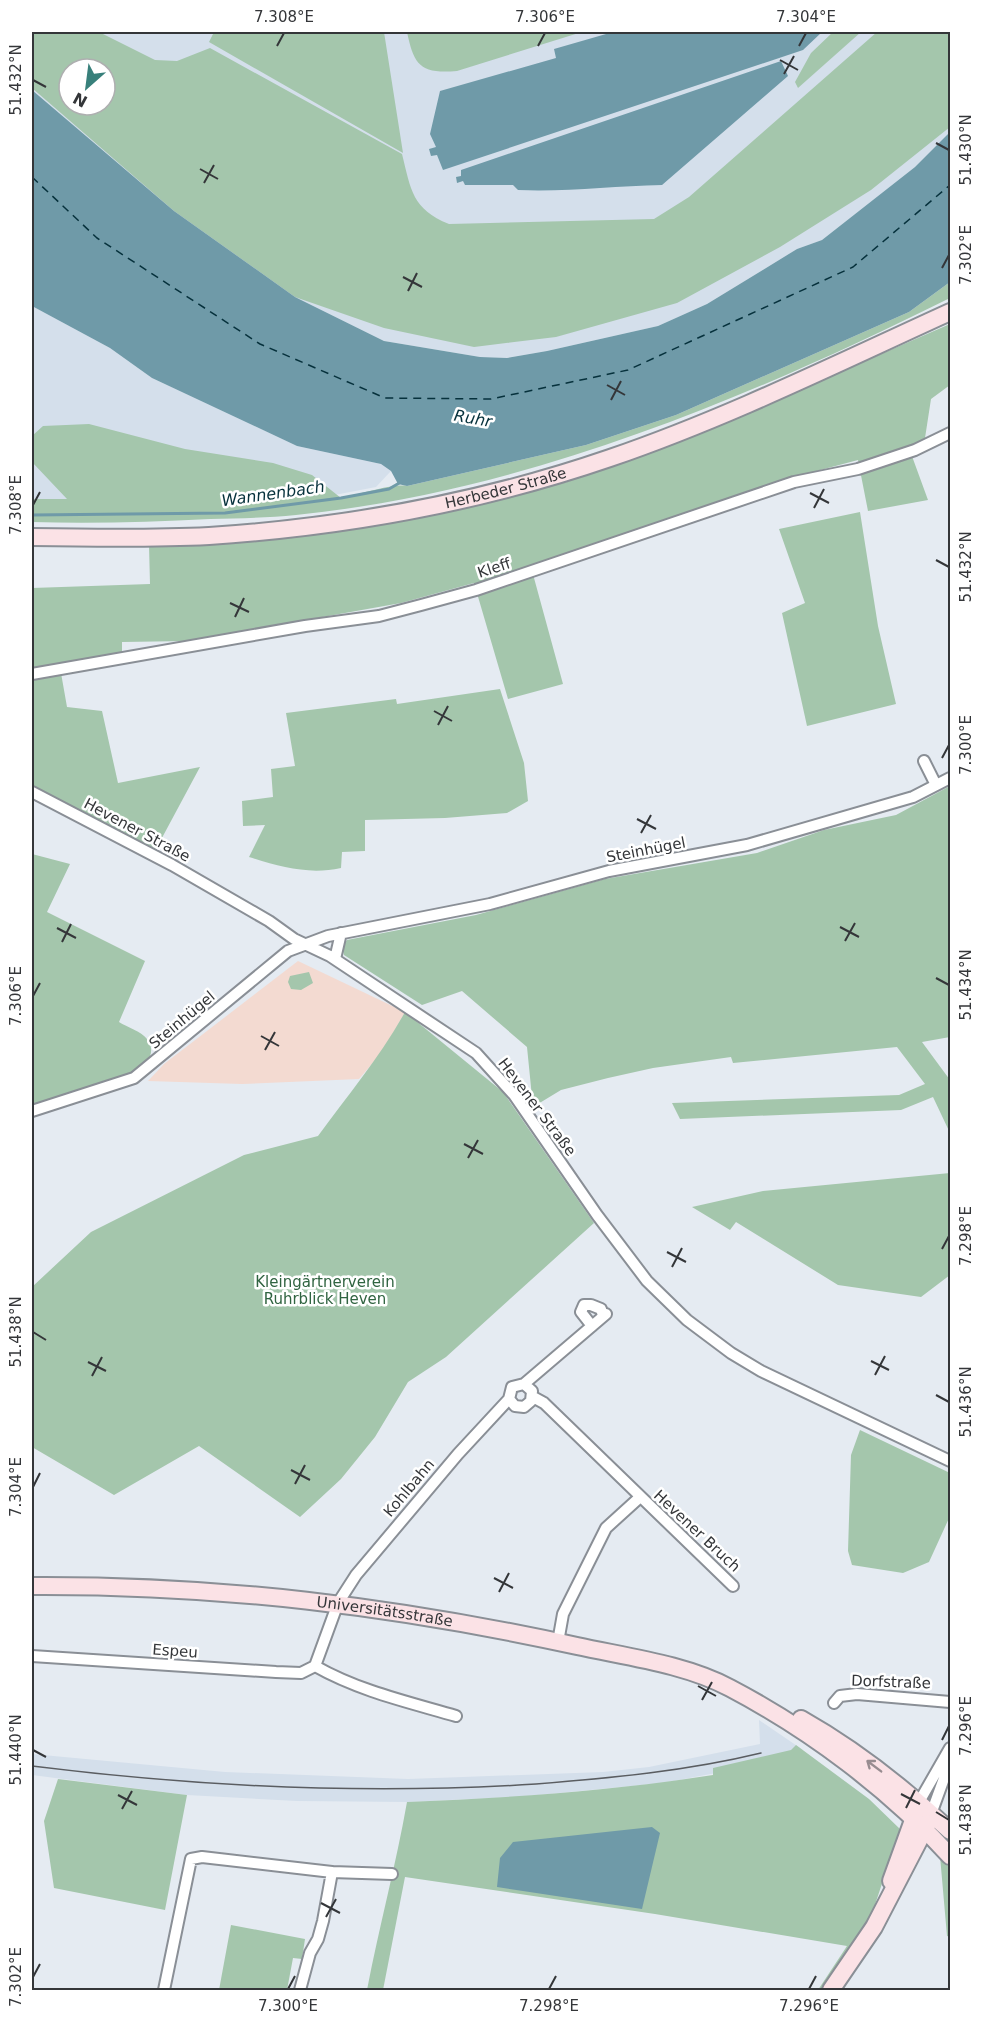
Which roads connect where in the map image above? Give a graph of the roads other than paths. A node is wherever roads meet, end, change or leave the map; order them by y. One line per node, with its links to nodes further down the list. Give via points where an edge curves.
1 (951, 312): 3 (street, Herbeder Straße, via 702,423 524,484 363,519 260,532 172,538)
2 (951, 434): 4 (street, Kleff, via 858,469 794,482 510,579 379,616)
3 (32, 537)
4 (32, 674)
5 (924, 761): 7 (street)
6 (951, 778): 7 (street, Steinhügel)
7 (936, 785): 9 (street, Steinhügel, via 913,797 747,845 609,871 490,904)
8 (32, 792): 10 (street, Hevener Straße, via 182,870)
9 (341, 933): 10 (street, Steinhügel); 11 (street)
10 (305, 943): 11 (street, Hevener Straße); 12 (street, Steinhügel, via 288,951 134,1078)
11 (335, 959): 17 (street, Hevener Straße, via 452,1036 497,1074 631,1262 687,1320 761,1371)
12 (32, 1111)
13 (591, 1326): 13 (street, Kohlbahn, via 604,1315 601,1309 584,1305 581,1312); 14 (street, Kohlbahn)
14 (524, 1384): 15 (street); 16 (street, Kohlbahn, via 512,1387)
15 (533, 1397): 16 (street, via 520,1408); 18 (street, Hevener Bruch, via 544,1403)
16 (509, 1399): 21 (street, Kohlbahn, via 404,1517)
17 (951, 1461)
18 (639, 1498): 20 (street, Hevener Bruch); 22 (street, Hevener Bruch, via 606,1528 563,1614)
19 (32, 1586): 21 (street, Universitätsstraße, via 205,1589)
20 (733, 1586)
21 (338, 1603): 22 (street, Universitätsstraße); 24 (street)
22 (558, 1642): 25 (street, Universitätsstraße, via 654,1663)
23 (32, 1656): 24 (street, Espeu, via 302,1673)
24 (315, 1666): 28 (street, via 340,1680)
25 (729, 1687): 31 (street, Universitätsstraße, one-way to 25, via 830,1735 772,1704); 32 (street, Universitätsstraße, via 835,1754)
26 (951, 1702): 27 (street, Dorfstraße, via 857,1694 840,1696)
27 (834, 1703)
28 (456, 1716)
29 (951, 1748): 31 (street)
30 (951, 1762): 31 (street)
31 (925, 1808): 32 (street); 33 (street, Universitätsstraße)
32 (919, 1825): 34 (street, Universitätsstraße); 39 (street, via 867,1940)
33 (951, 1831)
34 (951, 1856)
35 (332, 1872): 36 (street); 37 (street, via 202,1857 191,1859); 38 (street, via 323,1921)
36 (392, 1874)
37 (164, 1990)
38 (300, 1990)
39 (831, 1990)

